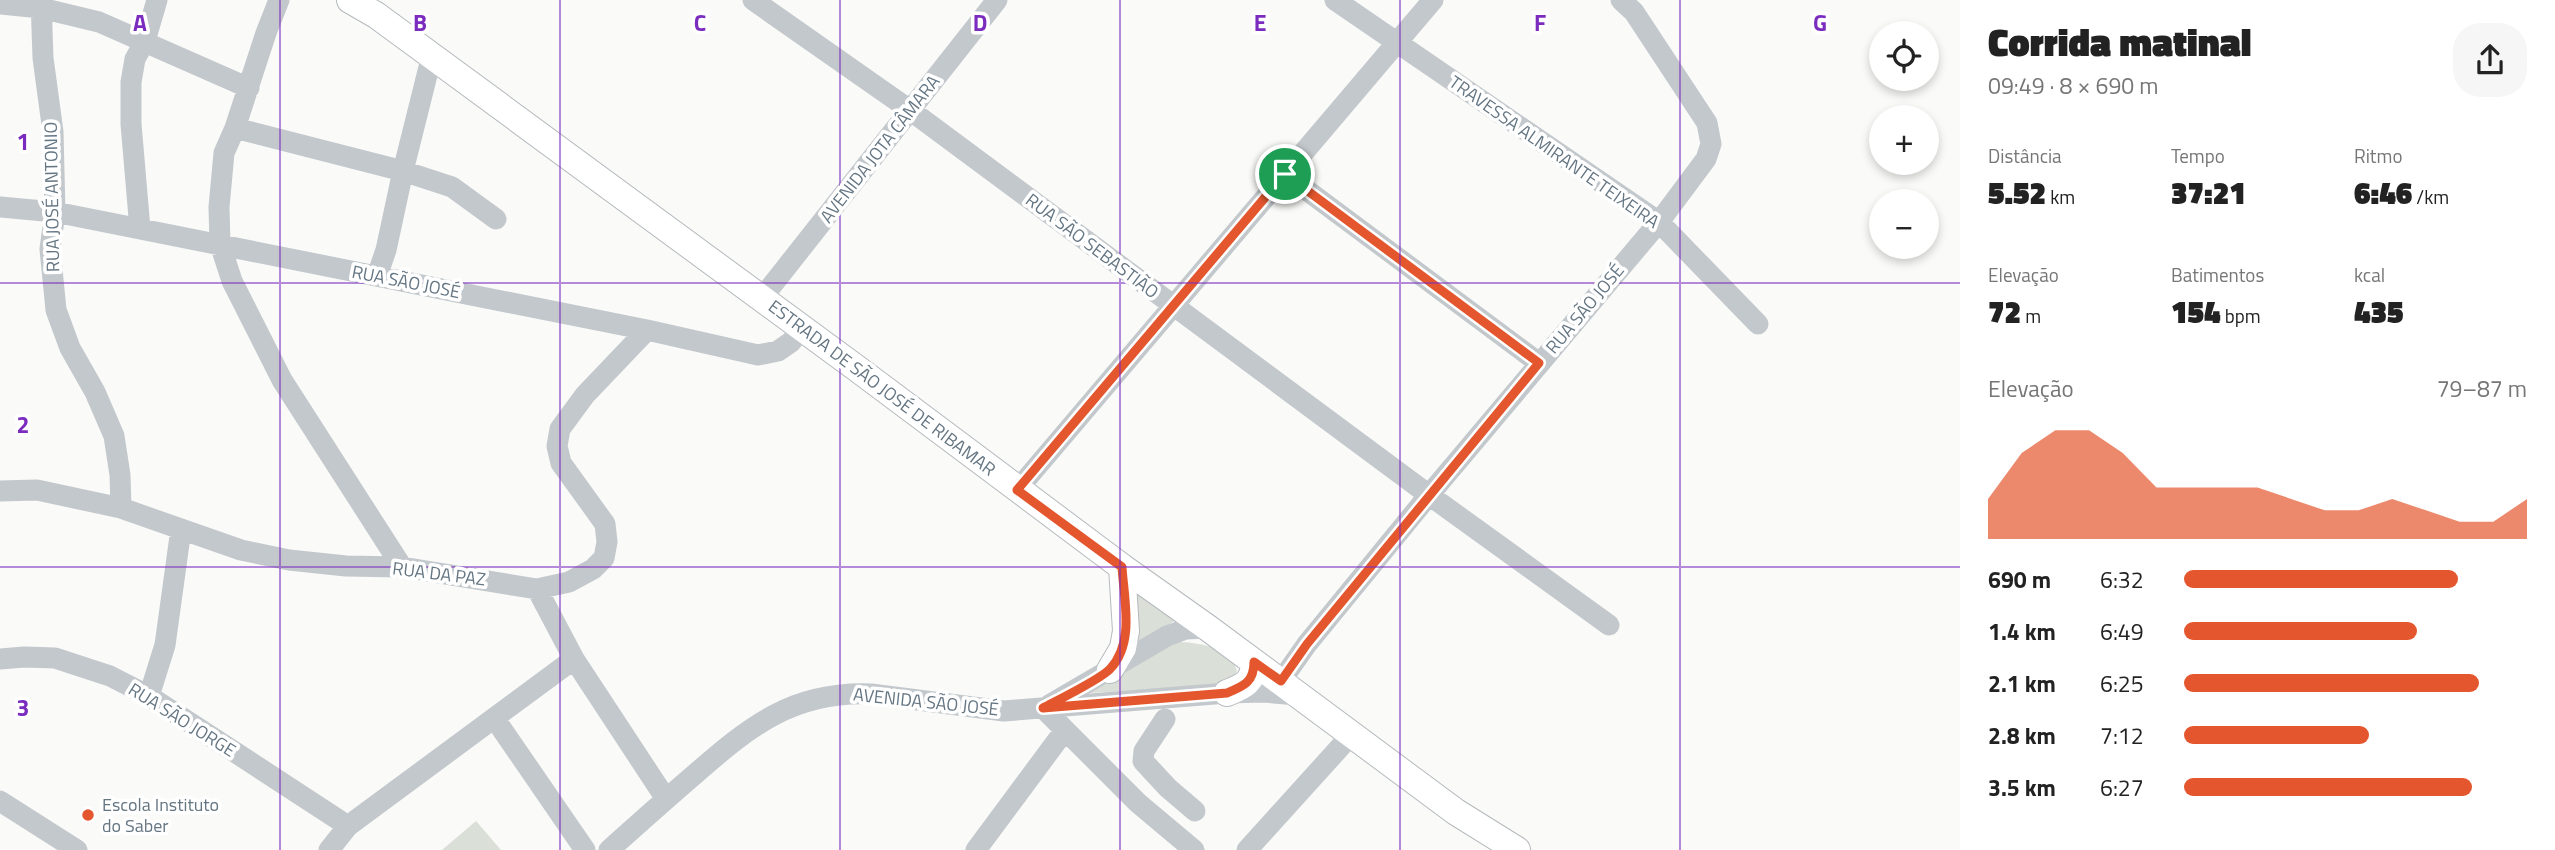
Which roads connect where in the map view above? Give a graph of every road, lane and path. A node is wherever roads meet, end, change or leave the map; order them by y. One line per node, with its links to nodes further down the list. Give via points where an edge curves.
1 (157, 0): 12 (street)
2 (279, 0): 15 (street)
3 (350, 0): 11 (main road, ESTRADA DE SÃO JOSÉ DE RIBAMAR)
4 (997, 0): 16 (street, AVENIDA JOTA CÂMARA)
5 (1335, 0): 13 (street, TRAVESSA ALMIRANTE TEIXEIRA)
6 (1433, 0): 13 (street)
7 (1621, 0): 23 (street, RUA SÃO JOSÉ, via 1634,12 1707,123 1711,144 1706,159)
8 (41, 4): 10 (street); 12 (street); 21 (street, RUA JOSÉ ANTONIO, via 54,132)
9 (766, 4): 16 (street, RUA SÃO SEBASTIÃO)
10 (0, 5)
11 (380, 7): 14 (main road, ESTRADA DE SÃO JOSÉ DE RIBAMAR)
12 (145, 41): 15 (street); 24 (street, via 135,59 131,82)
13 (1396, 43): 19 (street); 23 (street, TRAVESSA ALMIRANTE TEIXEIRA)
14 (432, 55): 18 (street); 27 (main road, ESTRADA DE SÃO JOSÉ DE RIBAMAR)
15 (249, 88): 17 (street)
16 (910, 110): 27 (street, AVENIDA JOTA CÂMARA); 28 (street, RUA SÃO SEBASTIÃO)
17 (235, 128): 18 (street); 25 (street, via 225,153)
18 (403, 171): 22 (street, via 452,187); 26 (street)
19 (1285, 174): 28 (street); 32 (street)
20 (0, 207): 21 (street, RUA SÃO JOSÉ)
21 (55, 212): 24 (street, RUA SÃO JOSÉ); 36 (street, RUA JOSÉ ANTONIO, via 50,249 56,310 114,436)
22 (496, 219)
23 (1659, 222): 29 (street, TRAVESSA ALMIRANTE TEIXEIRA); 32 (street, RUA SÃO JOSÉ)
24 (140, 229): 25 (street, RUA SÃO JOSÉ)
25 (220, 244): 26 (street, RUA SÃO JOSÉ); 39 (street, via 232,281 282,380)
26 (377, 276): 31 (street, RUA SÃO JOSÉ)
27 (762, 298): 30 (main road, ESTRADA DE SÃO JOSÉ DE RIBAMAR)
28 (1173, 306): 33 (street); 35 (street, RUA SÃO SEBASTIÃO)
29 (1758, 324)
30 (802, 328): 31 (street, RUA SÃO JOSÉ, via 778,351 758,355); 33 (main road, ESTRADA DE SÃO JOSÉ DE RIBAMAR)
31 (648, 330): 40 (street, RUA DA PAZ, via 585,395 560,429 557,446 562,463 605,524 604,558 569,582)
32 (1539, 363): 35 (street, RUA SÃO JOSÉ)
33 (1017, 490): 38 (main road, ESTRADA DE SÃO JOSÉ DE RIBAMAR)
34 (0, 491): 36 (street, RUA DA PAZ, via 37,490)
35 (1429, 495): 41 (street, RUA SÃO SEBASTIÃO); 47 (street, RUA SÃO JOSÉ, via 1307,644)
36 (121, 508): 37 (street, RUA DA PAZ)
37 (181, 529): 39 (street, RUA DA PAZ, via 241,550 289,560); 49 (street, via 165,645)
38 (1122, 567): 42 (main road, ESTRADA DE SÃO JOSÉ DE RIBAMAR); 46 (main road, via 1126,631 1123,648)
39 (402, 568): 40 (street, RUA DA PAZ)
40 (537, 589): 44 (street)
41 (1609, 625)
42 (1208, 628): 45 (main road, ESTRADA DE SÃO JOSÉ DE RIBAMAR); 46 (street, AVENIDA SÃO JOSÉ, via 1176,632)
43 (0, 659): 49 (street, RUA SÃO JORGE, via 55,658 110,676)
44 (574, 659): 51 (street); 56 (street)
45 (1254, 662): 47 (main road, ESTRADA DE SÃO JOSÉ DE RIBAMAR); 48 (main road, via 1248,683)
46 (1110, 670): 50 (street, AVENIDA SÃO JOSÉ)
47 (1291, 688): 48 (street, AVENIDA SÃO JOSÉ); 54 (main road, ESTRADA DE SÃO JOSÉ DE RIBAMAR)
48 (1227, 693): 50 (street, AVENIDA SÃO JOSÉ)
49 (149, 696): 60 (street, RUA SÃO JORGE)
50 (1043, 708): 53 (street); 56 (street, AVENIDA SÃO JOSÉ, via 988,710 871,694 809,700 759,722)
51 (495, 719): 60 (street); 63 (street)
52 (1165, 719): 55 (street, via 1142,757)
53 (1065, 730): 58 (street); 65 (street)
54 (1352, 734): 67 (street); 68 (main road, ESTRADA DE SÃO JOSÉ DE RIBAMAR)
55 (1168, 788): 58 (street); 59 (street)
56 (666, 799): 64 (street, AVENIDA SÃO JOSÉ)
57 (0, 800): 61 (street)
58 (1147, 810): 66 (street)
59 (1195, 811)
60 (348, 826): 62 (street)
61 (77, 850)
62 (329, 850)
63 (585, 850)
64 (609, 850)
65 (976, 850)
66 (1195, 850)
67 (1247, 850)
68 (1517, 850)

